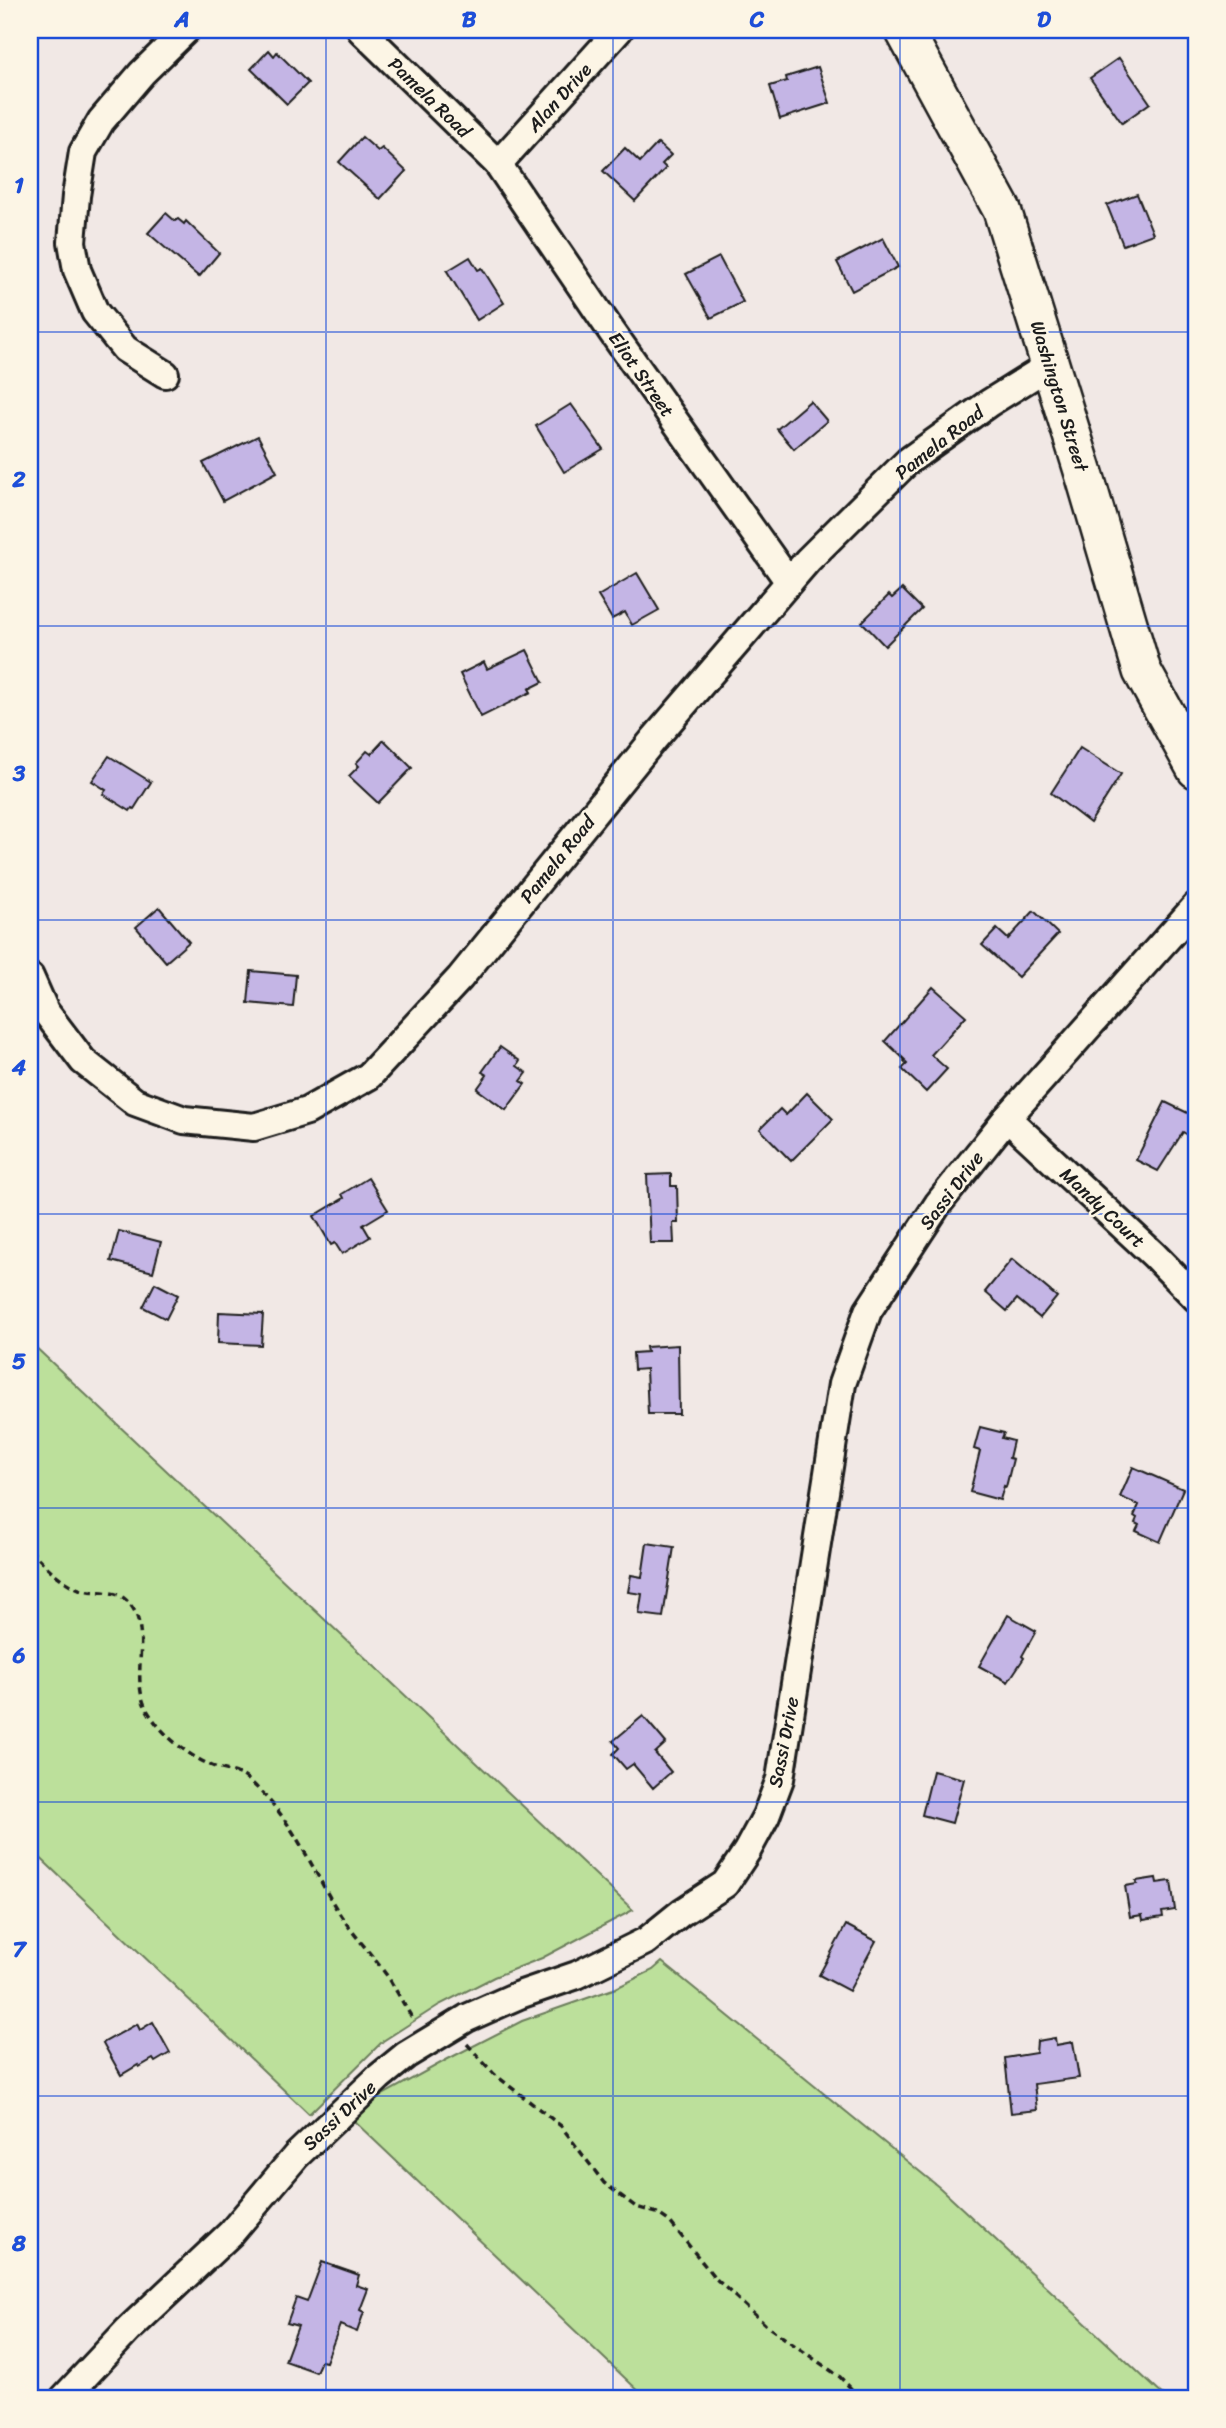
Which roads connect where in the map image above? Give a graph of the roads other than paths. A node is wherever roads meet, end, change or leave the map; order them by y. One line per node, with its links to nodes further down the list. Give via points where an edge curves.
1 (186, 30): 7 (street, via 101,121 83,152 72,242 77,270 95,312 125,349)
2 (361, 30): 5 (street, Pamela Road)
3 (619, 30): 5 (street, Alan Drive)
4 (904, 30): 6 (street, Washington Street, via 1002,210)
5 (498, 163): 8 (street, Eliot Street)
6 (1050, 365): 8 (street, Pamela Road, via 908,461); 9 (street, Washington Street, via 1142,671)
7 (165, 374)
8 (789, 582): 11 (street, Pamela Road, via 654,739 460,978 369,1076 307,1111 254,1127 184,1120 135,1102 83,1061 45,1012)
9 (1196, 769)
10 (1196, 906): 12 (street, Sassi Drive)
11 (30, 977)
12 (1007, 1118): 13 (street, Mandy Court); 14 (street, Sassi Drive, via 938,1204 868,1311 842,1384 780,1779 766,1815 725,1884 646,1941 452,2026 379,2077 296,2156 231,2233)
13 (1196, 1298)
14 (64, 2398)

